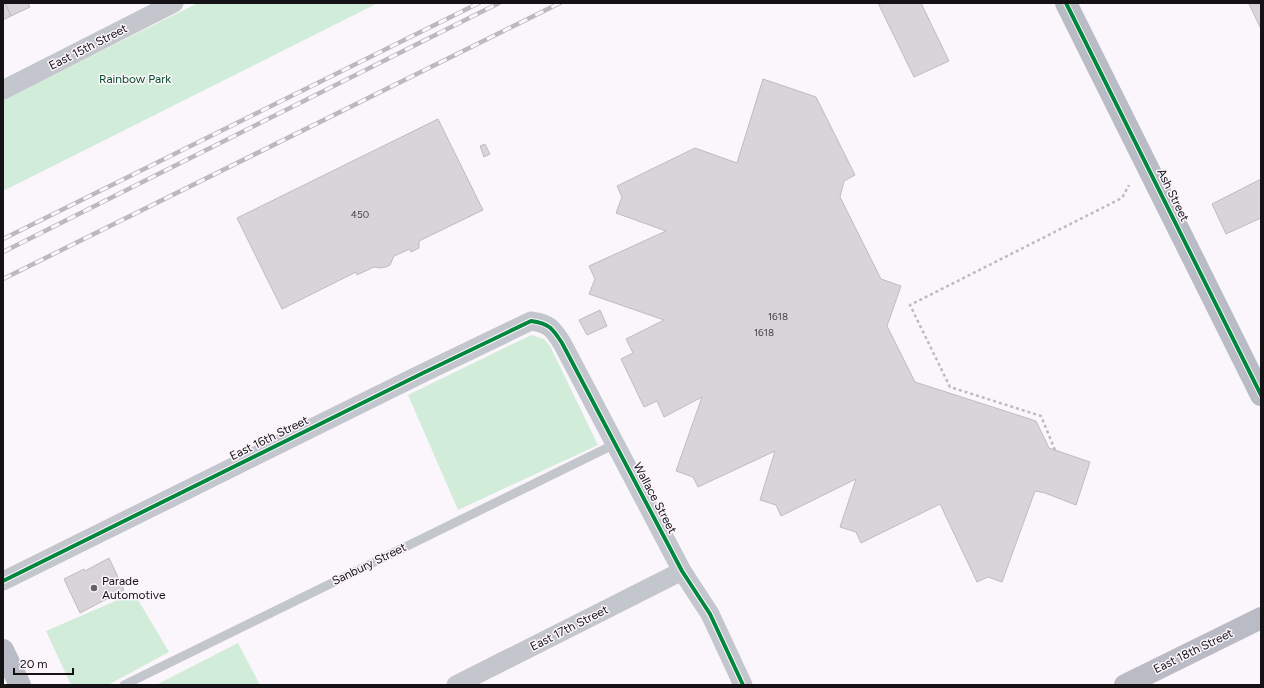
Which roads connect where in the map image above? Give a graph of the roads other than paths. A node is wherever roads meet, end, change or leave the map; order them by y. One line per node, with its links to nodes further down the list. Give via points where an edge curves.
1 (174, 3): 3 (street, East 15th Street)
2 (1066, 3): 5 (street, Ash Street)
3 (3, 90)
4 (545, 324): 6 (street, Wallace Street, via 554,331 562,343); 8 (street, East 16th Street, via 531,321)
5 (1261, 395)
6 (615, 444): 7 (street, Wallace Street); 12 (lane, Sanbury Street)
7 (682, 571): 13 (street, East 17th Street); 14 (street, Wallace Street, via 710,614)
8 (3, 581)
9 (1261, 618): 15 (street, East 18th Street)
10 (3, 650): 11 (street)
11 (20, 685)
12 (124, 685)
13 (456, 685)
14 (743, 685)
15 (1125, 685)

